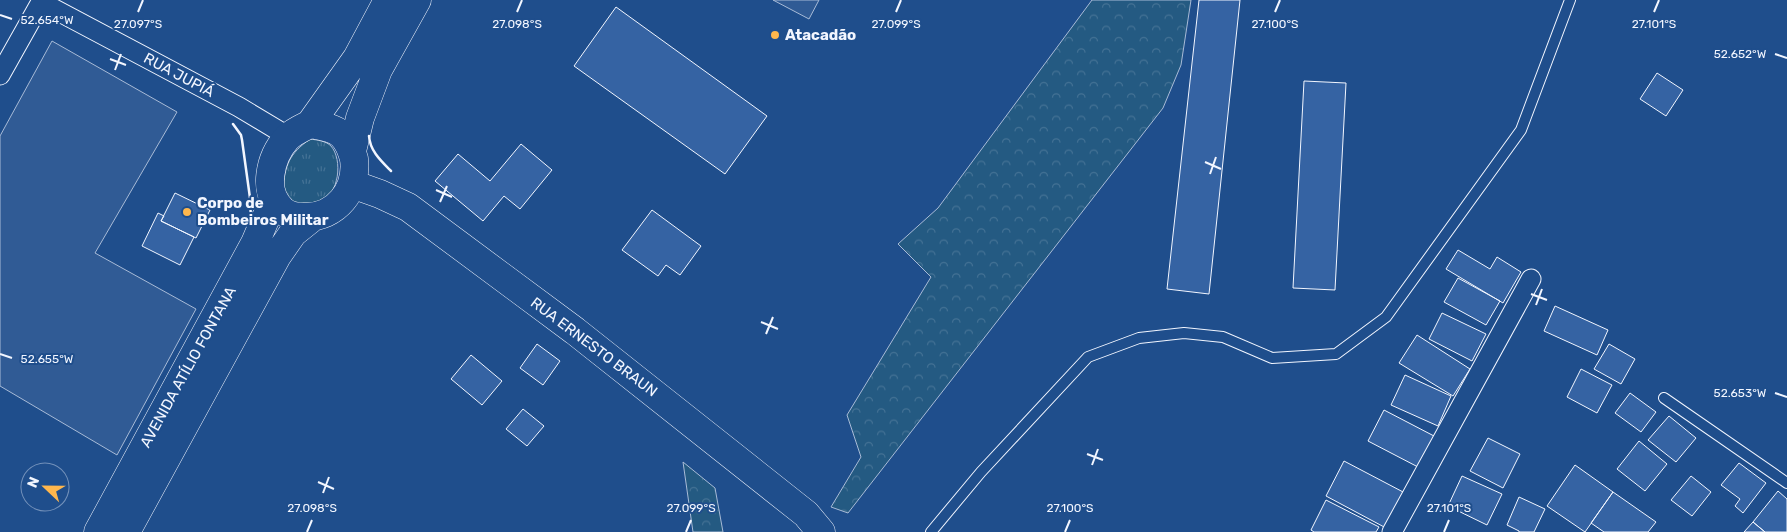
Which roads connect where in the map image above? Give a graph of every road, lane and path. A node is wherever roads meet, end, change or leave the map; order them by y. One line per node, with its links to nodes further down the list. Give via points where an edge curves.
1 (388, 0): 5 (main road, via 357,58)
2 (416, 0): 6 (main road, via 378,70 360,118)
3 (1570, 0): 16 (lane, via 1521,130 1386,317 1336,354 1272,358 1223,337 1184,333 1139,338 1088,357 981,472)
4 (0, 76): 5 (street, RUA JUPIÁ, via 42,2 239,107)
5 (299, 130): 6 (main road, via 327,127 342,136); 8 (main road, via 279,149 273,163 270,180)
6 (352, 152): 7 (main road, via 355,169)
7 (352, 184): 9 (main road, via 343,201 330,212); 15 (main road, RUA ERNESTO BRAUN, via 408,207 575,331 806,514)
8 (273, 201): 9 (main road, via 284,212 297,217); 13 (main road, AVENIDA ATÍLIO FONTANA, via 256,243)
9 (313, 217): 14 (main road, AVENIDA ATÍLIO FONTANA, via 293,233 277,256)
10 (1531, 279): 17 (street)
11 (1664, 398): 12 (lane)
12 (1787, 483)
13 (98, 532)
14 (126, 532)
15 (821, 532)
16 (931, 532)
17 (1392, 532)

